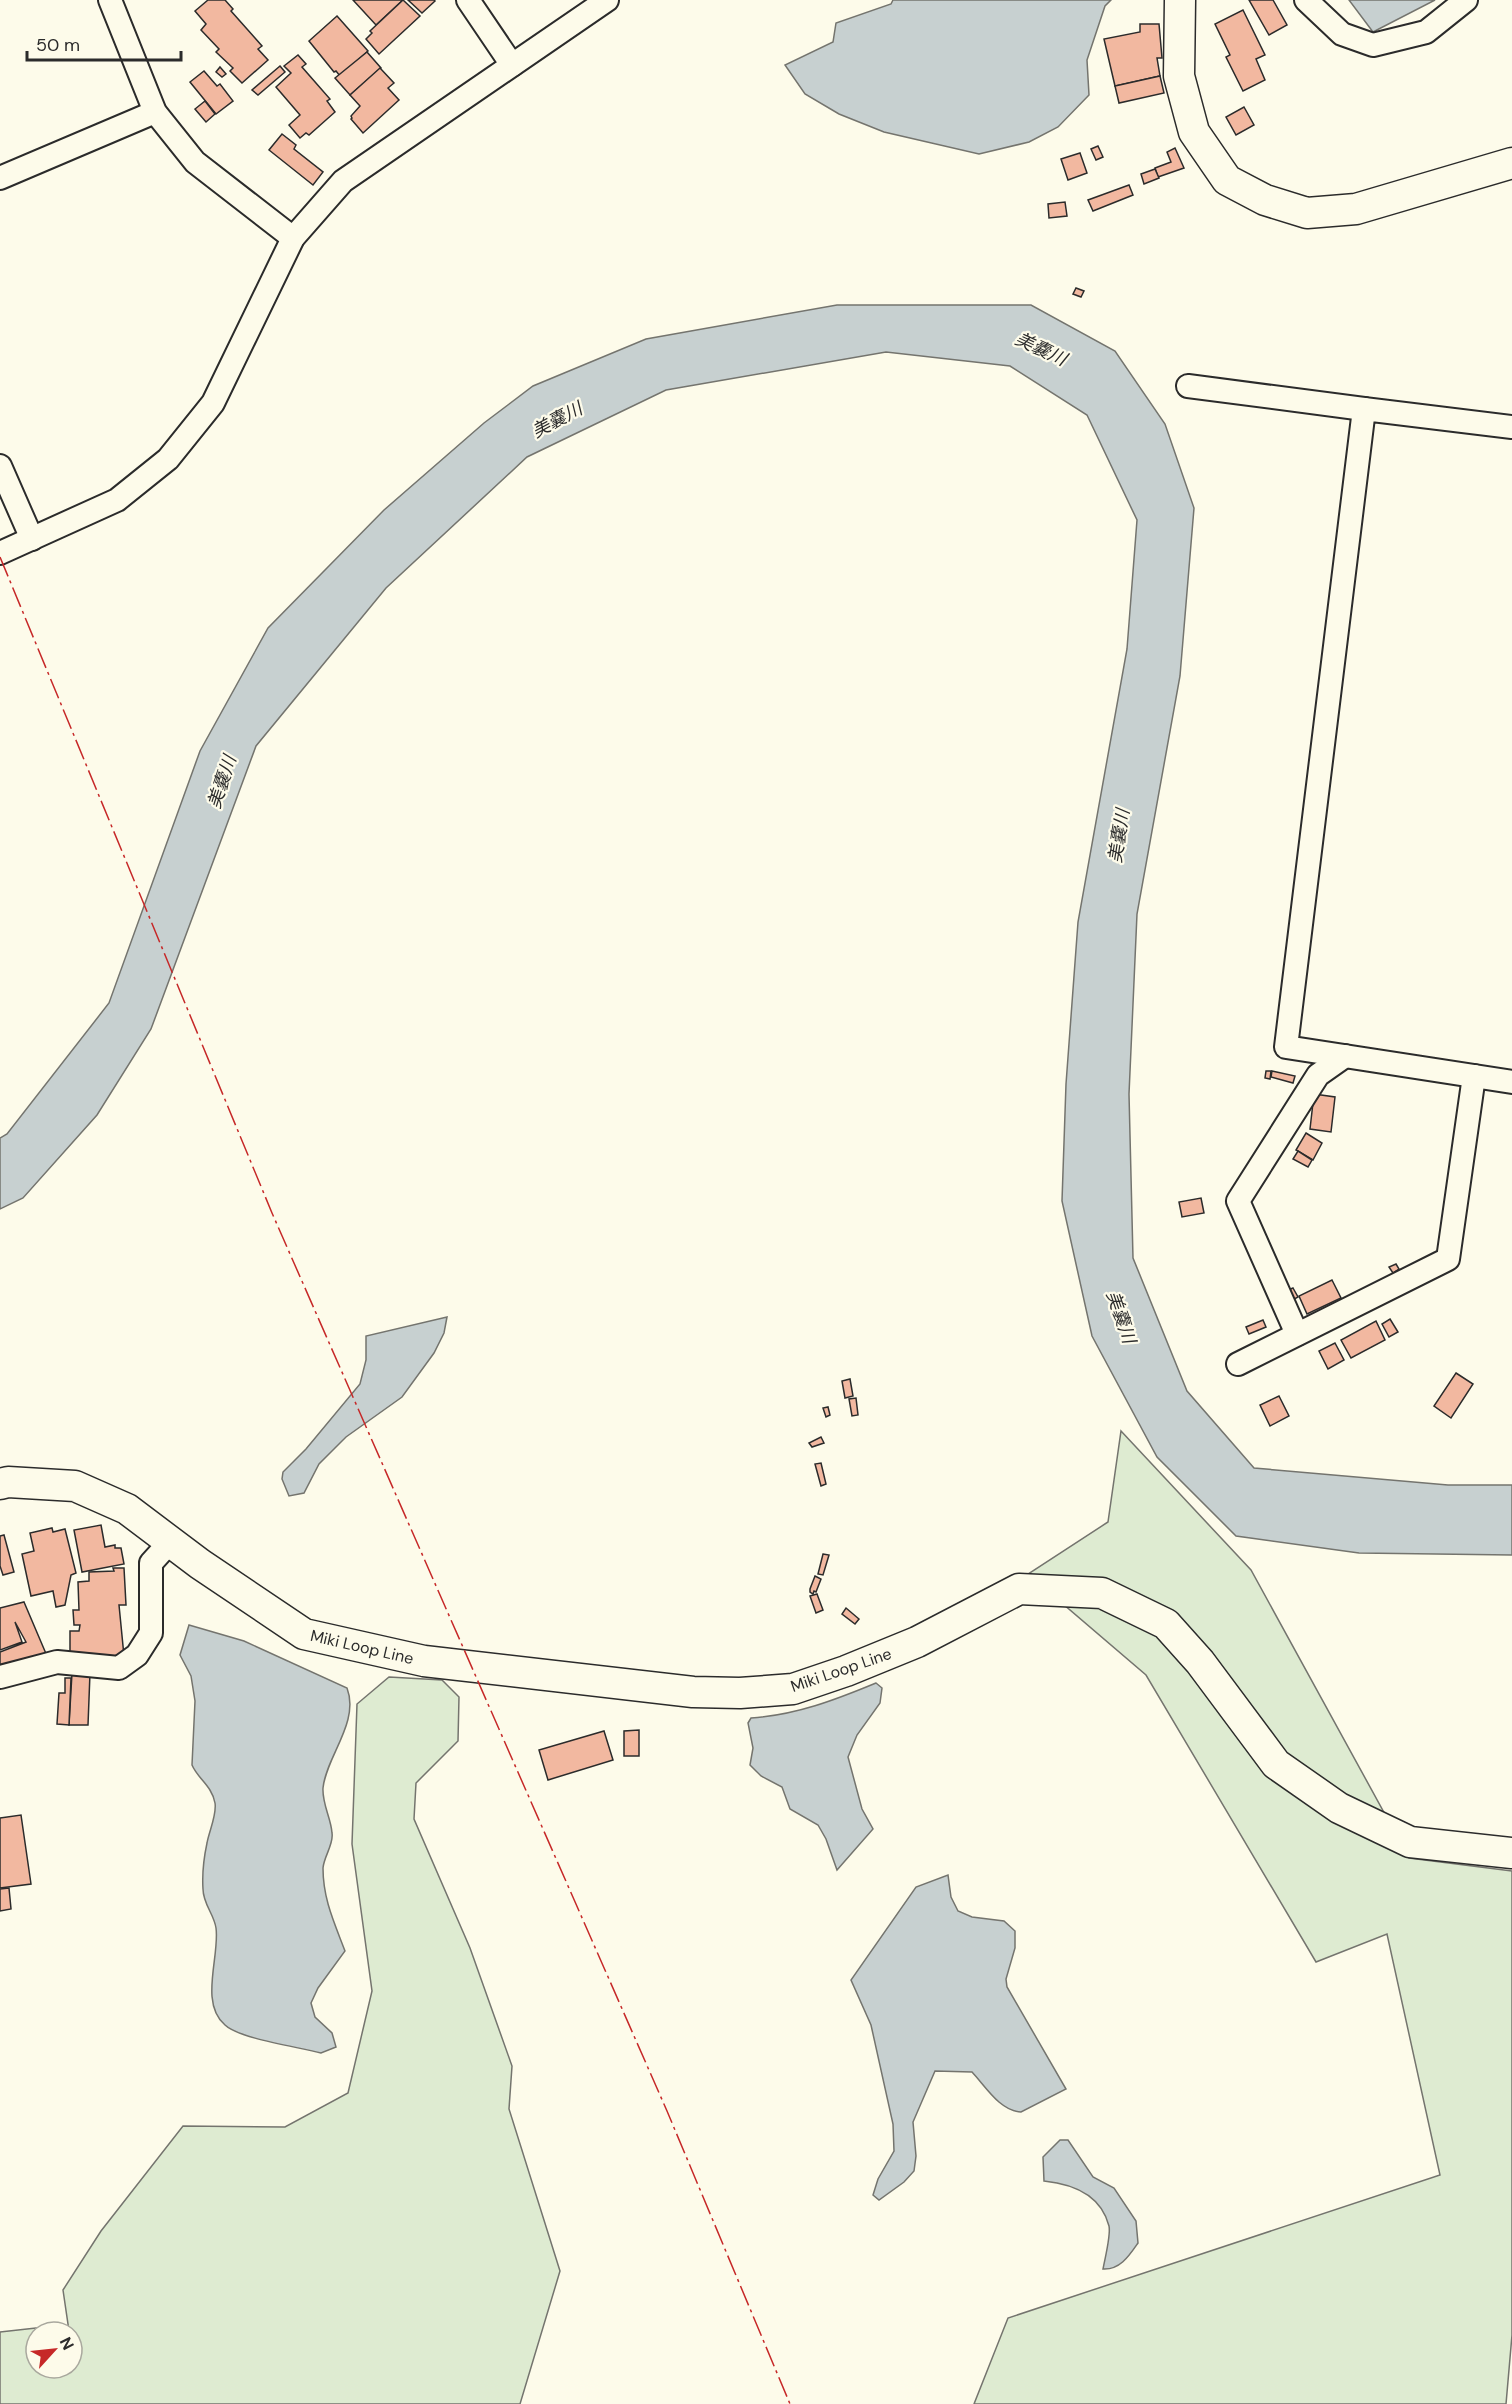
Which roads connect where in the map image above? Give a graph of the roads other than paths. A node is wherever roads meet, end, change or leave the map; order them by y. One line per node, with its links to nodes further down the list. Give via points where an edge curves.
1 (110, 0): 8 (street)
2 (468, 0): 7 (street)
3 (607, 0): 7 (street)
4 (1180, 0): 9 (main road, via 1179,76 1194,132 1227,180 1265,200 1307,213 1356,209)
5 (1306, 0): 6 (street, via 1342,34 1373,45 1426,32)
6 (1466, 0)
7 (512, 65): 11 (street, via 343,181)
8 (155, 112): 10 (street); 11 (street, via 195,162)
9 (1512, 163)
10 (0, 178)
11 (293, 238): 16 (street, via 213,403 168,459 117,500)
12 (1188, 386): 13 (street)
13 (1364, 409): 14 (street); 18 (street, via 1286,1047)
14 (1512, 427)
15 (0, 466): 16 (street)
16 (32, 539): 17 (street)
17 (0, 553)
18 (1345, 1056): 19 (street); 21 (street, via 1318,1075 1238,1201)
19 (1474, 1076): 20 (street); 21 (street, via 1448,1259)
20 (1512, 1082)
21 (1297, 1334): 22 (street)
22 (1238, 1364)
23 (0, 1484): 24 (main road, Miki Loop Line, via 75,1486 127,1509)
24 (171, 1541): 25 (street, via 151,1563 151,1633 138,1655 118,1668 57,1662); 26 (main road, Miki Loop Line, via 304,1634 424,1661 693,1692 793,1689 917,1642 1019,1589 1102,1593 1166,1624 1200,1662 1276,1764 1339,1808 1410,1842)
25 (0, 1677)
26 (1512, 1853)

